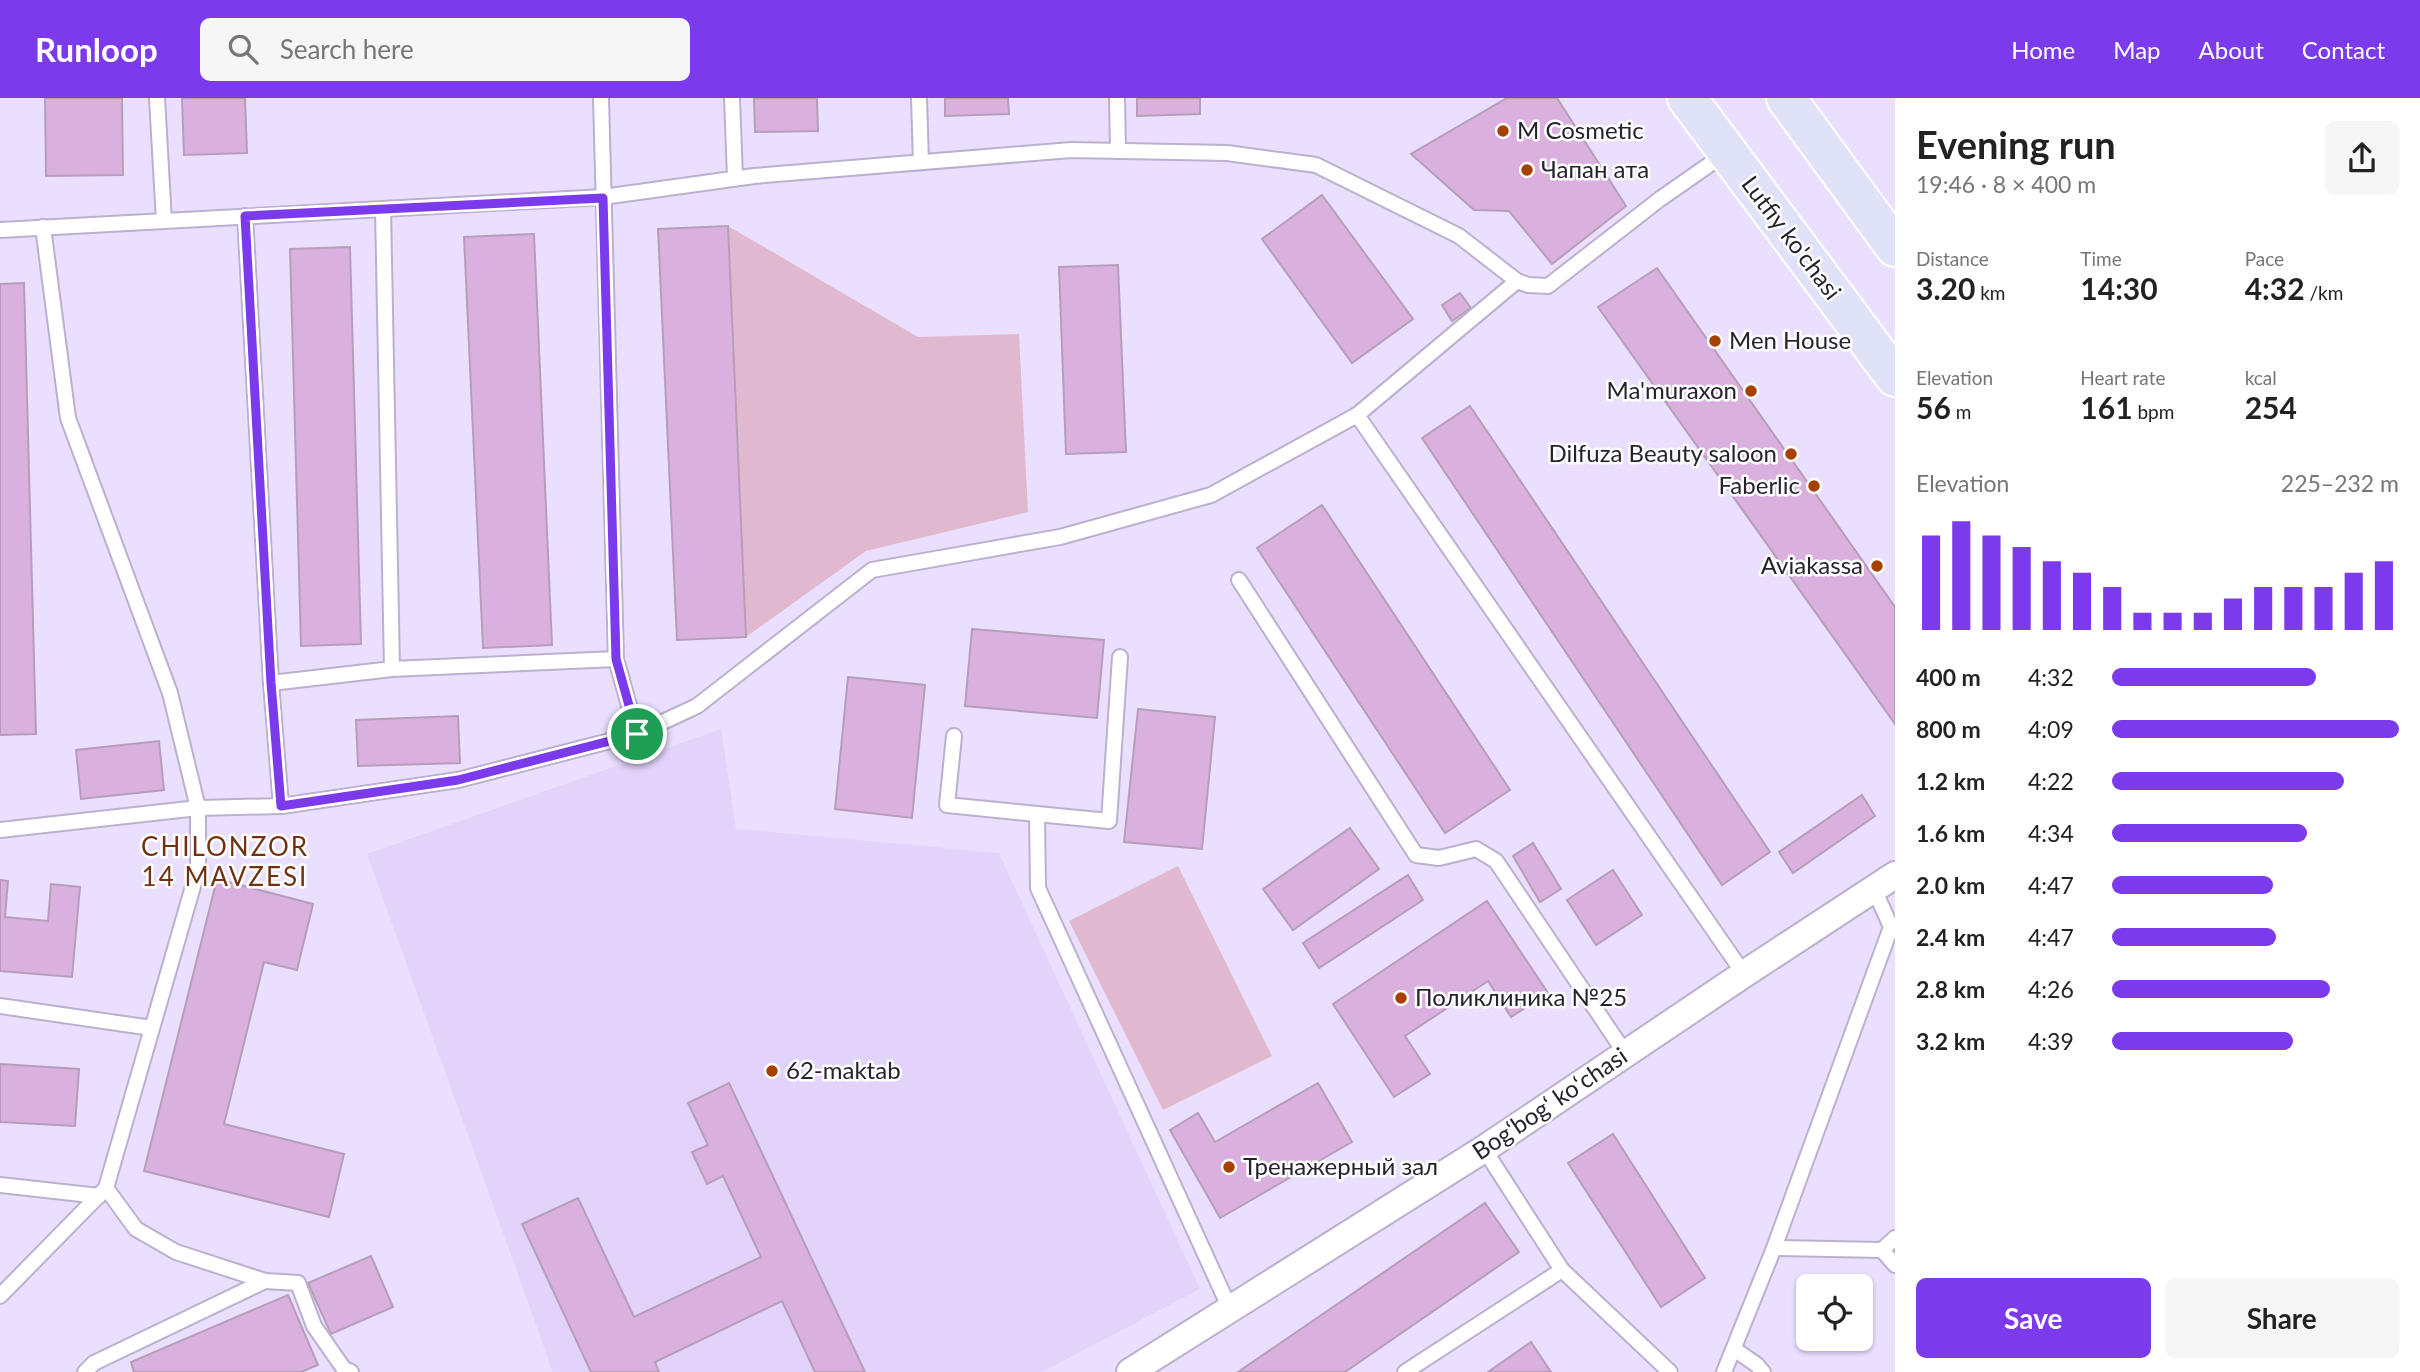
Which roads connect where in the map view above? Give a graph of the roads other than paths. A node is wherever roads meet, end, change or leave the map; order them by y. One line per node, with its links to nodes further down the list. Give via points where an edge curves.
1 (157, 98): 15 (lane)
2 (601, 98): 12 (lane)
3 (732, 98): 11 (lane)
4 (919, 98): 10 (lane)
5 (1116, 98): 8 (lane)
6 (1687, 98): 9 (main road, Lutfiy ko'chasi)
7 (1786, 98): 18 (main road)
8 (1118, 151): 10 (lane, via 1071,150); 19 (lane, via 1227,153 1316,165 1460,236)
9 (1727, 152): 19 (lane, via 1548,286); 20 (main road, Lutfiy ko'chasi)
10 (921, 162): 11 (lane)
11 (735, 178): 12 (lane)
12 (603, 198): 13 (lane); 24 (lane)
13 (383, 209): 14 (lane); 25 (lane)
14 (245, 216): 15 (lane); 26 (lane)
15 (164, 221): 16 (lane)
16 (43, 227): 17 (lane); 30 (lane, via 68,418 170,693)
17 (0, 230)
18 (1895, 247)
19 (1517, 281): 21 (lane)
20 (1895, 377)
21 (1356, 415): 27 (lane, via 1211,495 1060,537 872,569 697,706); 34 (lane)
22 (1239, 580): 37 (lane, via 1416,855 1439,858 1476,849 1496,861)
23 (1119, 657): 31 (lane, via 1109,821)
24 (616, 659): 25 (lane); 27 (lane)
25 (392, 669): 26 (lane)
26 (271, 683): 29 (lane)
27 (637, 734): 29 (lane, via 458,780)
28 (954, 736): 31 (lane, via 947,805)
29 (281, 806): 30 (lane)
30 (198, 808): 32 (lane); 36 (lane, via 198,869)
31 (1037, 814): 48 (lane, via 1038,888)
32 (0, 830)
33 (1884, 882): 34 (street, Bogʻbogʻ koʻchasi); 42 (lane, via 1891,927)
34 (1744, 974): 37 (street, Bogʻbogʻ koʻchasi)
35 (0, 1006): 36 (lane)
36 (152, 1028): 40 (lane)
37 (1625, 1053): 38 (street, Bogʻbogʻ koʻchasi)
38 (1484, 1149): 45 (lane); 48 (street, Bogʻbogʻ koʻchasi)
39 (0, 1185): 40 (lane)
40 (102, 1192): 46 (lane, via 136,1229 176,1252); 47 (lane)
41 (1895, 1238): 43 (lane)
42 (1774, 1248): 43 (lane); 49 (lane)
43 (1882, 1250): 44 (lane)
44 (1895, 1265)
45 (1562, 1270): 51 (lane); 54 (lane)
46 (265, 1281): 52 (lane, via 298,1283 314,1326); 53 (lane, via 94,1363)
47 (0, 1296)
48 (1230, 1309): 50 (street, Bogʻbogʻ koʻchasi)
49 (1734, 1349): 55 (lane); 56 (lane)
50 (1146, 1368)
51 (1415, 1369)
52 (345, 1371)
53 (85, 1372)
54 (1670, 1372)
55 (1724, 1372)
56 (1763, 1372)

